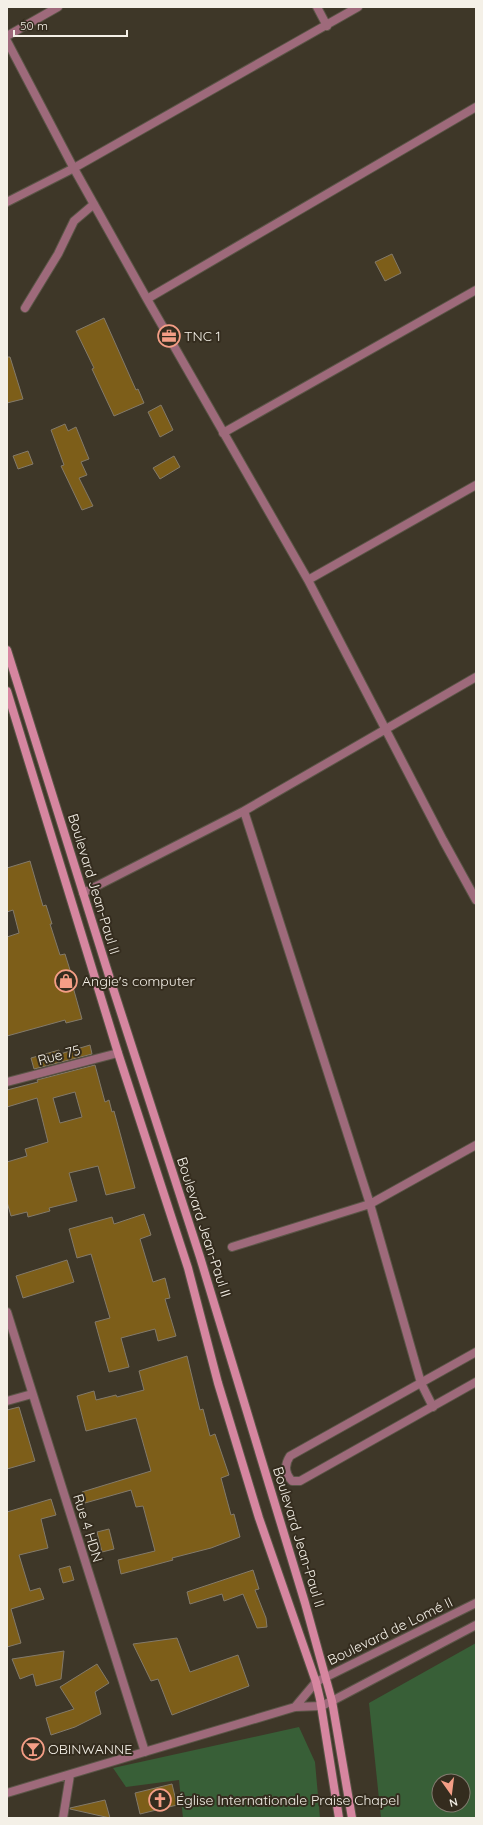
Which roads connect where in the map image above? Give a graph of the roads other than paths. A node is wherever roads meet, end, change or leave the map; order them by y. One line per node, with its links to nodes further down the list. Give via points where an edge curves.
1 (58, 7): 5 (street)
2 (317, 7): 4 (street)
3 (358, 7): 4 (street)
4 (327, 26): 8 (street)
5 (7, 36)
6 (7, 41): 8 (street)
7 (476, 107): 12 (street)
8 (74, 168): 9 (street); 10 (street)
9 (7, 202)
10 (94, 204): 12 (street); 13 (street, via 74,222)
11 (476, 290): 14 (street)
12 (147, 299): 14 (street)
13 (25, 308)
14 (224, 433): 16 (street)
15 (476, 485): 16 (street)
16 (308, 580): 20 (street)
17 (7, 650): 22 (main road, Boulevard Jean-Paul II)
18 (476, 677): 20 (street)
19 (7, 691): 24 (main road, Boulevard Jean-Paul II)
20 (385, 728): 21 (street); 23 (street)
21 (244, 811): 22 (street); 27 (street)
22 (83, 893): 38 (main road, Boulevard Jean-Paul II, via 200,1257)
23 (476, 900)
24 (118, 1053): 25 (street, Rue 75); 39 (main road, Boulevard Jean-Paul II, via 188,1268 218,1383 260,1518)
25 (7, 1082)
26 (476, 1145): 27 (street)
27 (370, 1204): 28 (street); 32 (street)
28 (232, 1247)
29 (7, 1312): 33 (street, Rue 4 HDN)
30 (476, 1352): 32 (street)
31 (476, 1382): 35 (street)
32 (421, 1383): 35 (street); 35 (street, via 290,1456 286,1462 288,1476 292,1481 300,1481)
33 (32, 1394): 34 (street); 43 (street, Rue 4 HDN)
34 (7, 1401)
35 (433, 1406)
36 (476, 1603): 38 (street, Boulevard de Lomé II)
37 (476, 1625): 40 (street)
38 (326, 1676): 39 (street, Boulevard de Lomé II); 40 (main road, Boulevard Jean-Paul II)
39 (316, 1682): 41 (main road, Boulevard Jean-Paul II); 42 (street, Boulevard de Lomé II)
40 (332, 1701): 41 (street); 48 (main road, Boulevard Jean-Paul II)
41 (321, 1706): 42 (street); 47 (main road, Boulevard Jean-Paul II)
42 (295, 1707): 43 (street)
43 (145, 1752): 44 (street)
44 (70, 1775): 45 (street); 46 (street)
45 (7, 1794)
46 (63, 1818)
47 (339, 1818)
48 (352, 1818)

